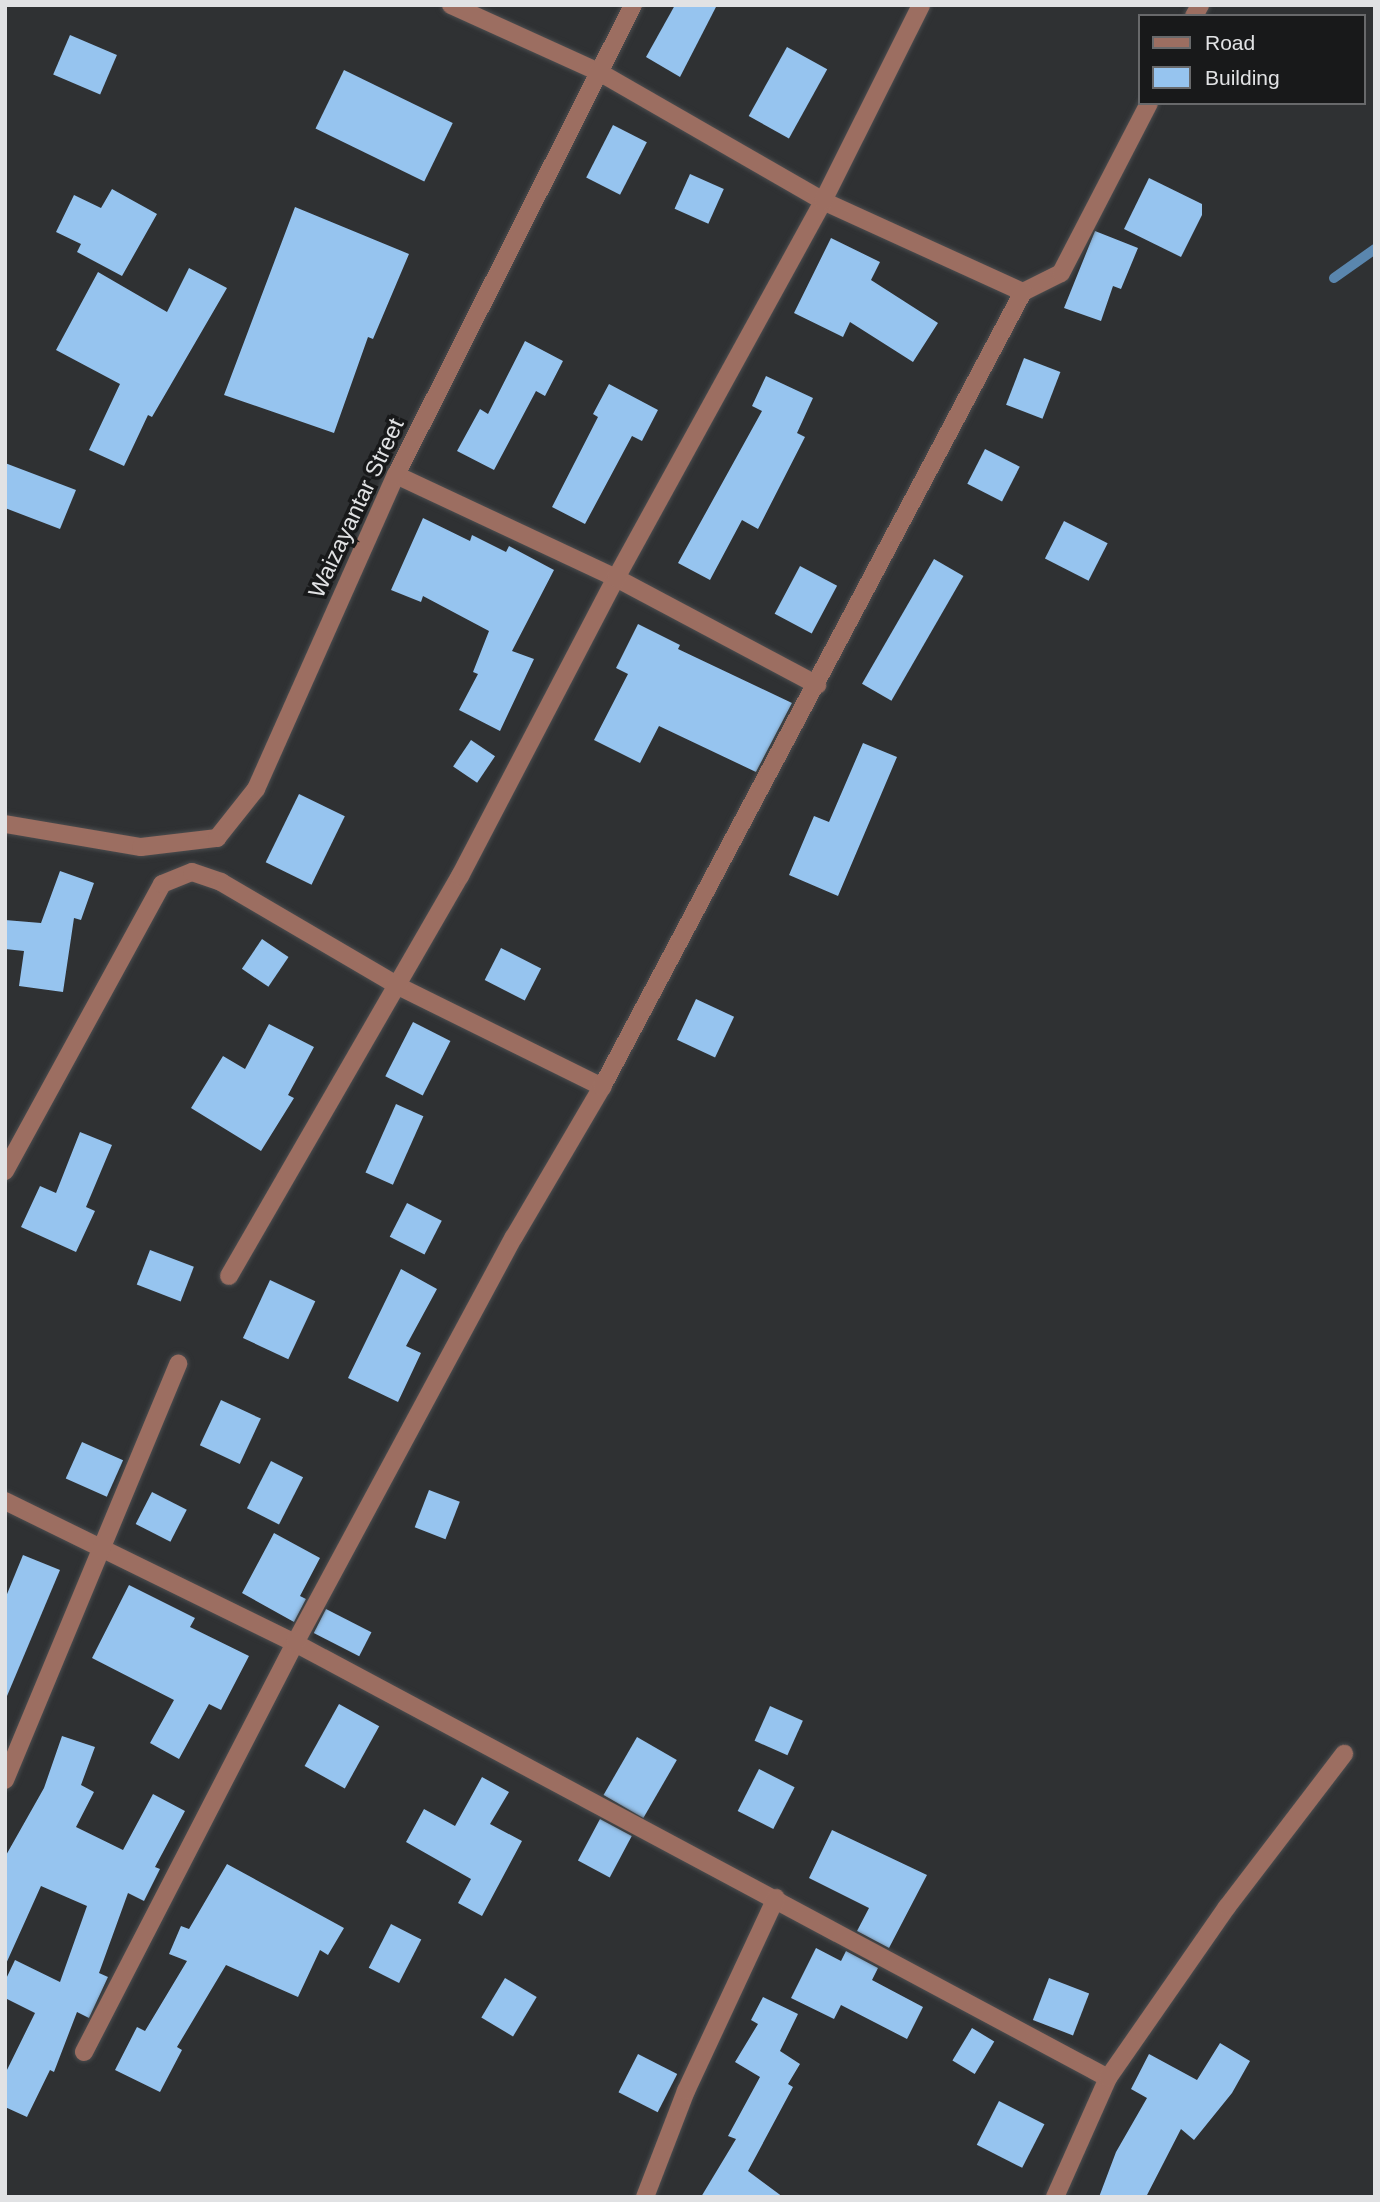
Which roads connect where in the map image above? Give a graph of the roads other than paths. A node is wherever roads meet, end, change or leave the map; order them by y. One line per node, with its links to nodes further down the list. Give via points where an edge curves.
1 (451, 5): 4 (street)
2 (634, 5): 4 (street, Waizayantar Street)
3 (921, 5): 6 (street)
4 (599, 72): 6 (street); 8 (street, Waizayantar Street)
5 (1148, 105): 7 (street, via 1060,272)
6 (823, 201): 7 (street); 9 (street)
7 (1023, 292): 10 (street)
8 (396, 475): 9 (street); 11 (street, Waizayantar Street, via 256,789 217,838 141,848)
9 (616, 578): 10 (street); 12 (street)
10 (817, 685): 13 (street)
11 (5, 824)
12 (398, 986): 13 (street); 14 (street, via 221,882 192,872 162,884); 15 (street)
13 (602, 1087): 19 (street, via 514,1237)
14 (5, 1171)
15 (229, 1276)
16 (178, 1364): 18 (street)
17 (5, 1501): 18 (street)
18 (102, 1549): 19 (street); 21 (street)
19 (295, 1643): 22 (street); 23 (street)
20 (1344, 1754): 24 (street, via 1227,1907)
21 (5, 1780)
22 (776, 1898): 24 (street); 25 (street, via 686,2091)
23 (84, 2052)
24 (1108, 2078): 26 (street)
25 (645, 2197)
26 (1055, 2197)

